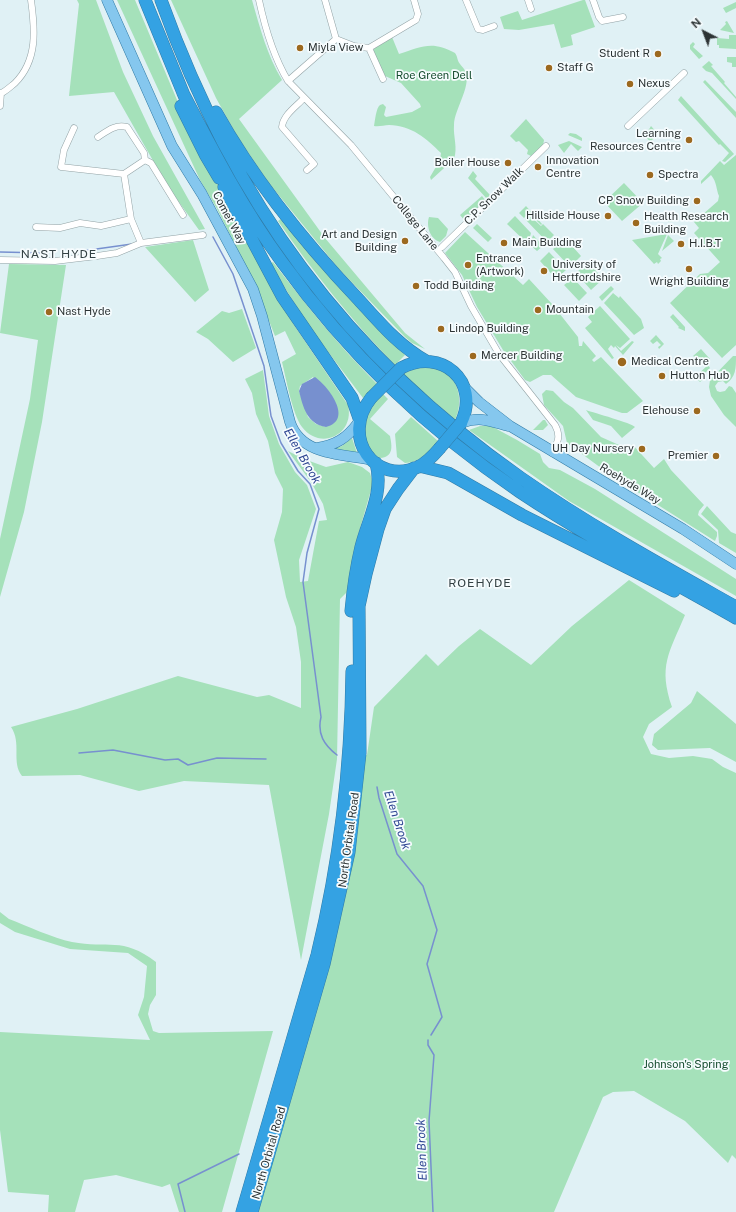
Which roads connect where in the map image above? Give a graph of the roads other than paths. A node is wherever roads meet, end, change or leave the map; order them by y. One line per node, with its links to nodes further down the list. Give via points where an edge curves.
1 (31, 0): 20 (street, via 34,23 31,59 19,79)
2 (107, 0): 44 (main road, Comet Way, via 172,146 206,200 252,289 268,335 292,429 300,440)
3 (138, 0): 31 (highway, via 188,121)
4 (145, 0): 21 (highway)
5 (259, 0): 19 (street, College Lane, via 270,40)
6 (325, 0): 15 (street)
7 (414, 0): 16 (street, via 418,14 416,20)
8 (466, 0): 14 (street, via 478,29)
9 (528, 0): 12 (street)
10 (593, 0): 13 (street, via 602,21)
11 (162, 5): 39 (highway, via 219,118 274,202 312,250 400,343); 49 (highway, via 172,34 209,115 249,190 299,266 368,348 437,413 520,477)
12 (531, 9)
13 (623, 17)
14 (494, 26)
15 (336, 39): 16 (street, via 354,46); 19 (street)
16 (369, 48): 18 (street)
17 (684, 73): 24 (street)
18 (383, 79)
19 (288, 81): 22 (street, College Lane)
20 (1, 94): 23 (street)
21 (183, 94): 31 (highway); 49 (highway, via 227,176 281,261 351,347 401,397 469,455 519,491 606,544)
22 (304, 98): 29 (street, via 285,117 282,127 314,164); 45 (street, College Lane, via 351,145 455,272 498,354 559,432 559,440)
23 (0, 106)
24 (628, 126)
25 (74, 128): 30 (street, via 64,150 61,167)
26 (98, 138): 28 (street, via 113,127 127,127 144,153)
27 (546, 146): 37 (street, C.P. Snow Walk)
28 (145, 160): 30 (street); 32 (street, via 151,163)
29 (308, 170)
30 (124, 174): 33 (street)
31 (225, 188): 41 (highway, via 282,296 352,398)
32 (183, 214)
33 (131, 219): 34 (street, via 101,226 80,222 60,228); 36 (street)
34 (36, 227)
35 (203, 235): 36 (street)
36 (142, 243): 38 (street, via 117,253 97,256 55,261)
37 (442, 247)
38 (0, 260)
39 (426, 361): 40 (highway, via 448,368); 41 (highway, bridge, via 401,368 371,398)
40 (463, 386): 42 (highway, via 467,404); 43 (main road, Roehyde Way)
41 (359, 420): 44 (main road, via 352,433 342,440 332,446); 46 (highway, via 359,439)
42 (461, 424): 43 (main road, Roehyde Way, via 472,419 481,419); 47 (highway, bridge, via 439,449)
43 (510, 426): 45 (main road, Roehyde Way)
44 (315, 449): 46 (main road, Comet Way)
45 (552, 453): 48 (main road, Roehyde Way, via 683,529)
46 (374, 462): 47 (highway, via 394,470); 50 (highway, North Orbital Road, via 379,487 361,546 353,593 350,754 338,860 317,955)
47 (416, 467): 49 (highway, via 448,473 586,548 682,595); 51 (highway, North Orbital Road, via 386,509 366,574 359,606 360,753 349,852 324,964)
48 (736, 564)
49 (734, 613)
50 (242, 1212)
51 (252, 1212)

